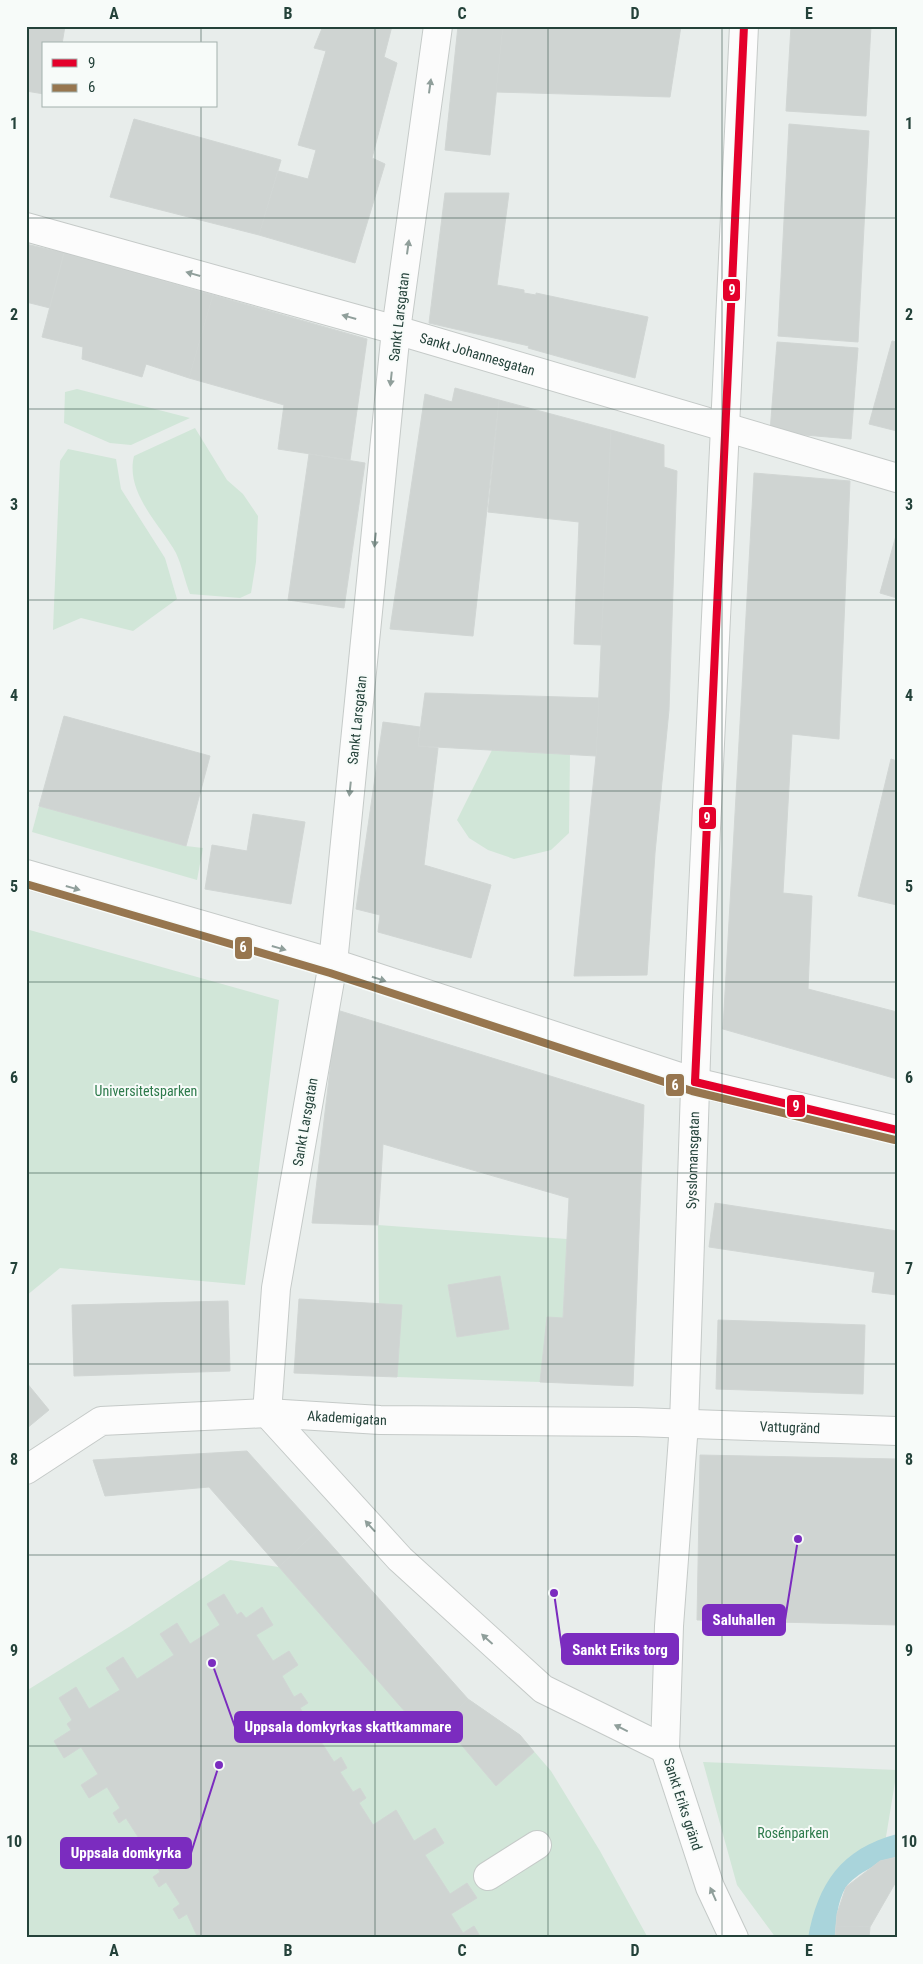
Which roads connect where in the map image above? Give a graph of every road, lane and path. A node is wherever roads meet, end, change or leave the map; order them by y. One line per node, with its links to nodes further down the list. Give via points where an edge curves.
1 (438, 26): 4 (street, Sankt Larsgatan, one-way to 1)
2 (744, 26): 5 (street, Sysslomansgatan)
3 (26, 227): 4 (street, Sankt Johannesgatan, one-way to 3)
4 (396, 330): 5 (street, Sankt Johannesgatan); 8 (street, Sankt Larsgatan, one-way to 8)
5 (726, 426): 6 (street, Sankt Johannesgatan); 9 (street, Sysslomansgatan)
6 (897, 478)
7 (26, 874): 8 (street, one-way to 8)
8 (332, 963): 9 (street, one-way to 9); 11 (street, Sankt Larsgatan, via 276,1288)
9 (695, 1082): 10 (street); 12 (street, Sysslomansgatan)
10 (897, 1130)
11 (267, 1413): 12 (street, Akademigatan, via 380,1420); 14 (street, Akademigatan, via 101,1421); 15 (street, one-way to 11, via 543,1689 400,1559)
12 (684, 1424): 13 (street, Vattugränd); 15 (street, Sankt Eriks gränd, via 669,1626)
13 (897, 1431)
14 (26, 1470)
15 (665, 1749): 18 (street, Sankt Eriks gränd, one-way to 15, via 710,1887)
16 (537, 1845): 17 (street)
17 (488, 1876)
18 (734, 1938)

